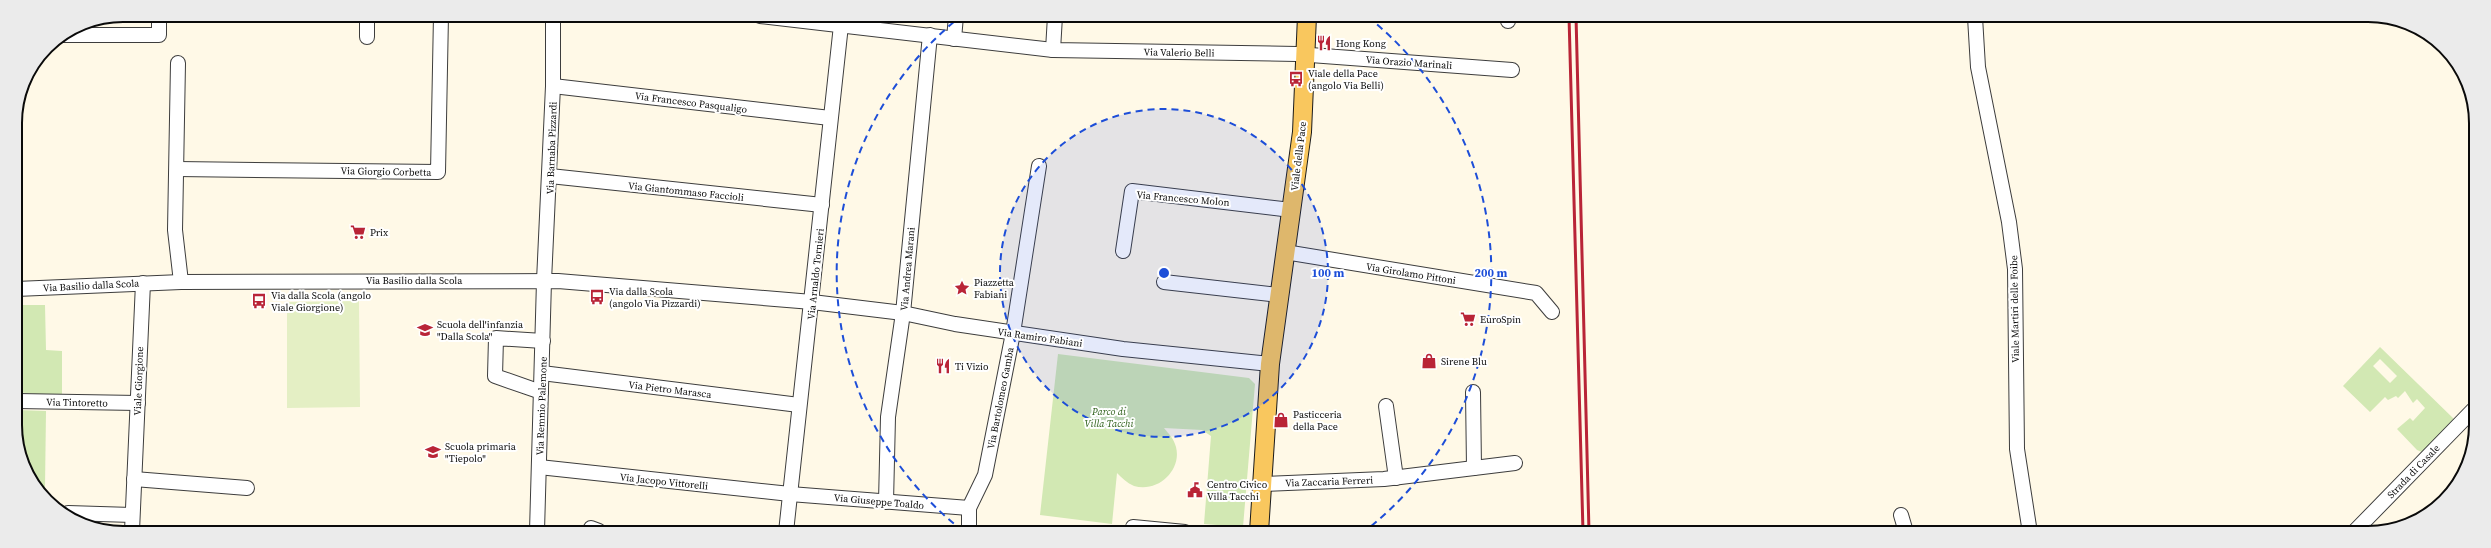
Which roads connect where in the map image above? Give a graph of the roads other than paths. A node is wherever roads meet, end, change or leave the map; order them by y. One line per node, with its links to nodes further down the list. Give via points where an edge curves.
1 (159, 22): 11 (street, via 159,35)
2 (367, 22): 13 (street)
3 (441, 22): 22 (street, Via Giorgio Corbetta, via 438,172)
4 (553, 22): 19 (street, Via Barnaba Pizzardi)
5 (841, 22): 20 (street, Via Arnaldo Tornieri)
6 (853, 22): 12 (street, Via Valerio Belli)
7 (955, 22): 14 (street)
8 (1055, 22): 15 (street)
9 (1307, 22): 16 (main road, Viale della Pace)
10 (1975, 22): 67 (street, Viale Martiri delle Foibe, via 1978,67 2010,222 2015,269 2017,449)
11 (74, 35)
12 (930, 35): 14 (street, Via Valerio Belli); 36 (street, Via Andrea Marani)
13 (367, 37)
14 (954, 39): 15 (street, Via Valerio Belli)
15 (1053, 50): 16 (street, Via Valerio Belli)
16 (1306, 55): 18 (street, Via Orazio Marinali); 25 (main road, Viale della Pace, via 1302,132)
17 (178, 63): 22 (street)
18 (1512, 70)
19 (553, 86): 20 (street, Via Francesco Pasqualigo); 23 (street, Via Barnaba Pizzardi)
20 (830, 118): 24 (street, Via Arnaldo Tornieri)
21 (1039, 166): 37 (street, Via Bartolomeo Gamba)
22 (177, 169): 29 (street, via 175,230)
23 (550, 176): 24 (street, Via Giantommaso Faccioli); 28 (street, Via Barnaba Pizzardi)
24 (822, 205): 34 (street, Via Arnaldo Tornieri)
25 (1291, 210): 26 (street, Via Francesco Molon, via 1132,191); 27 (main road, Viale della Pace)
26 (1123, 251)
27 (1285, 252): 33 (main road, Viale della Pace); 35 (street, Via Girolamo Pittoni, via 1536,293)
28 (544, 280): 29 (street, Via Basilio dalla Scola); 34 (street, Via Basilio dalla Scola); 38 (street, Via Remnio Palemone)
29 (181, 282): 31 (street, Via Basilio dalla Scola)
30 (1164, 282): 33 (street)
31 (143, 283): 32 (street, Via Basilio dalla Scola); 44 (street, Viale Giorgione)
32 (22, 289)
33 (1279, 295): 39 (main road, Viale della Pace)
34 (812, 302): 36 (street, Via Ramiro Fabiani); 45 (street, Via Arnaldo Tornieri)
35 (1552, 312)
36 (903, 313): 37 (street, Via Ramiro Fabiani); 56 (street, Via Andrea Marani, via 888,417)
37 (1013, 332): 39 (street, Via Ramiro Fabiani, via 1123,349); 57 (street, Via Bartolomeo Gamba, via 985,475)
38 (543, 341): 40 (street, Via Remnio Palemone); 41 (street, via 496,338 495,376)
39 (1270, 364): 53 (main road, Viale della Pace)
40 (542, 373): 41 (street, Via Remnio Palemone); 45 (street, Via Pietro Marasca)
41 (541, 392): 49 (street, Via Remnio Palemone)
42 (1473, 392): 50 (street)
43 (22, 401): 44 (street, Via Tintoretto)
44 (138, 403): 52 (street, Viale Giorgione)
45 (799, 405): 55 (street, Via Arnaldo Tornieri)
46 (1386, 406): 51 (street)
47 (2469, 414): 68 (street, Strada di Casale)
48 (1515, 463): 50 (street, Via Zaccaria Ferreri)
49 (539, 467): 55 (street, Via Jacopo Vittorelli); 62 (street, Via Remnio Palemone)
50 (1474, 468): 51 (street, Via Zaccaria Ferreri)
51 (1396, 478): 53 (street, Via Zaccaria Ferreri)
52 (134, 479): 54 (street); 59 (street, Viale Giorgione)
53 (1263, 484): 65 (main road, Viale della Pace)
54 (247, 488)
55 (790, 494): 56 (street, Via Giuseppe Toaldo); 63 (street, Via Arnaldo Tornieri)
56 (886, 502): 57 (street, Via Giuseppe Toaldo)
57 (969, 508): 64 (street, Via Bartolomeo Gamba)
58 (74, 513): 59 (street)
59 (132, 514): 61 (street, Viale Giorgione)
60 (1901, 515): 66 (street)
61 (132, 526)
62 (537, 526)
63 (787, 526)
64 (969, 526)
65 (1260, 526)
66 (1904, 526)
67 (2029, 526)
68 (2360, 526)

